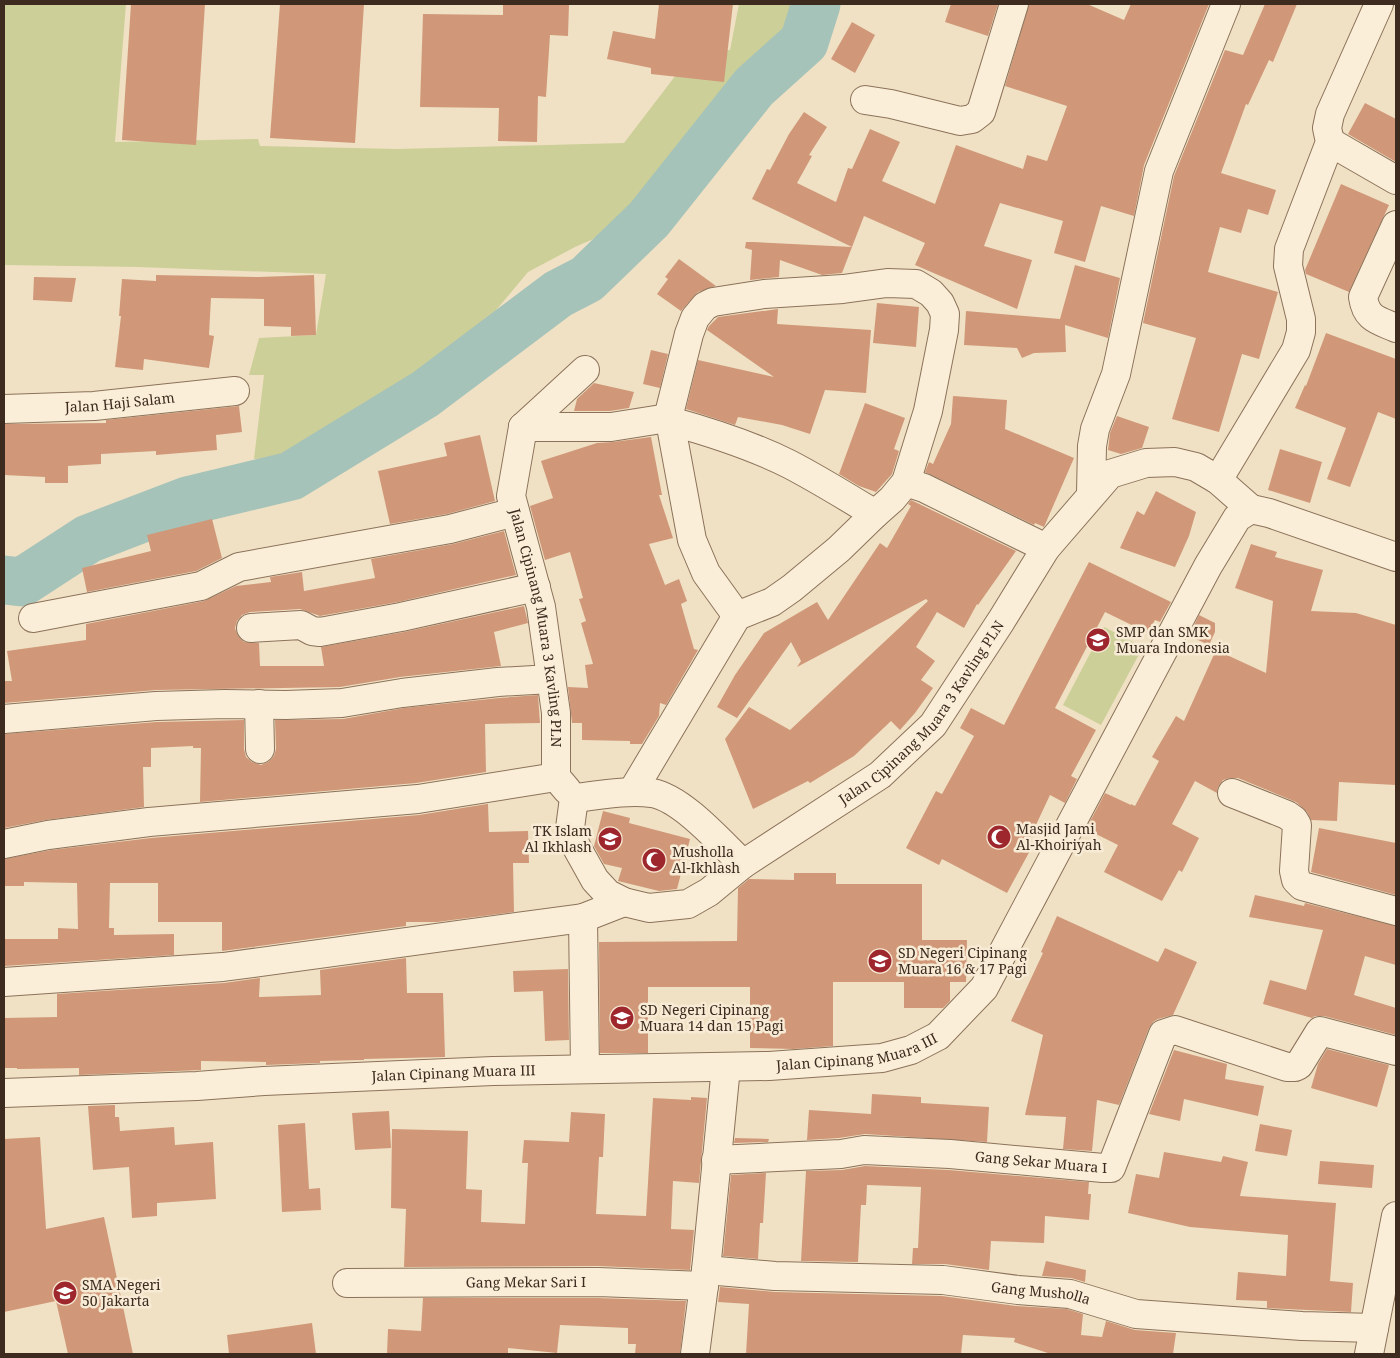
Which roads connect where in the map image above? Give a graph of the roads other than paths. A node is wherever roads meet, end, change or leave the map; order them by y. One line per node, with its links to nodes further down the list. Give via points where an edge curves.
1 (1014, 4): 4 (street, via 981,112 972,119 960,121)
2 (1226, 4): 16 (street, via 1159,171 1116,374 1095,428)
3 (1379, 4): 5 (street, via 1330,114 1327,128)
4 (865, 100)
5 (1330, 142): 6 (street); 14 (street, via 1289,249 1288,266 1301,319 1296,350)
6 (1396, 180)
7 (1396, 224): 8 (street, via 1363,297 1364,307 1371,316)
8 (1396, 328)
9 (585, 370): 13 (street)
10 (235, 391): 11 (street, Jalan Haji Salam, via 94,406)
11 (4, 409)
12 (669, 420): 13 (street, via 612,427); 15 (street, via 689,334 695,318 705,306 764,294 886,283 916,284 931,293 945,314 928,411); 19 (street, via 707,431 788,464); 23 (street, via 692,540 706,574)
13 (523, 427): 18 (street, Jalan Cipinang Muara 3 Kavling PLN, via 510,496)
14 (1218, 480): 16 (street, Jalan Cipinang Muara 3 Kavling PLN, via 1196,467 1175,462 1146,463 1110,474); 17 (street, Jalan Cipinang Muara 3 Kavling PLN)
15 (906, 482): 19 (street); 20 (street)
16 (1091, 493): 20 (street, Jalan Cipinang Muara 3 Kavling PLN)
17 (1251, 509): 21 (street); 41 (street, Jalan Cipinang Muara III, via 1237,518 1208,566 984,988 938,1036 910,1050 882,1058)
18 (515, 512): 22 (street, Jalan Cipinang Muara 3 Kavling PLN); 24 (street, via 450,529 239,567 201,586)
19 (875, 514): 23 (street, via 792,588 772,602)
20 (1046, 548): 35 (street, Jalan Cipinang Muara 3 Kavling PLN, via 933,725 880,775)
21 (1396, 557)
22 (536, 587): 25 (street, via 320,632 301,625); 26 (street, Jalan Cipinang Muara 3 Kavling PLN, via 542,607)
23 (737, 616): 31 (street)
24 (33, 618)
25 (252, 628)
26 (551, 679): 27 (street, via 402,693 342,703); 30 (street, Jalan Cipinang Muara 3 Kavling PLN, via 556,713)
27 (259, 704): 28 (street, via 156,706); 29 (street)
28 (4, 719)
29 (260, 749)
30 (556, 777): 33 (street); 34 (street, via 418,799 149,822)
31 (632, 792): 33 (street); 35 (street, via 654,793 674,801)
32 (1232, 793): 37 (street, via 1294,820 1297,825 1294,870 1296,880 1302,886)
33 (574, 798): 36 (street, Jalan Cipinang Muara 3 Kavling PLN, via 570,828 576,846 595,880 608,894)
34 (4, 844)
35 (743, 864): 36 (street, Jalan Cipinang Muara 3 Kavling PLN, via 709,892 688,904 650,908)
36 (624, 902): 38 (street)
37 (1396, 911)
38 (583, 918): 39 (street, via 223,967); 42 (street)
39 (4, 982)
40 (1396, 1051): 44 (street, Gang Sekar Muara I, via 1320,1031 1299,1065 1287,1067 1175,1030 1168,1031 1163,1034 1111,1168 864,1150)
41 (726, 1067): 42 (street, Jalan Cipinang Muara III); 44 (street)
42 (585, 1069): 43 (street, Jalan Cipinang Muara III)
43 (4, 1093)
44 (716, 1160): 46 (street)
45 (1396, 1216): 48 (street)
46 (705, 1278): 47 (street, Gang Mekar Sari I, via 598,1282); 48 (street, Gang Musholla, via 775,1276 943,1280 1070,1294 1136,1314); 49 (street)
47 (347, 1283)
48 (1374, 1328): 50 (street)
49 (695, 1354)
50 (1369, 1354)

